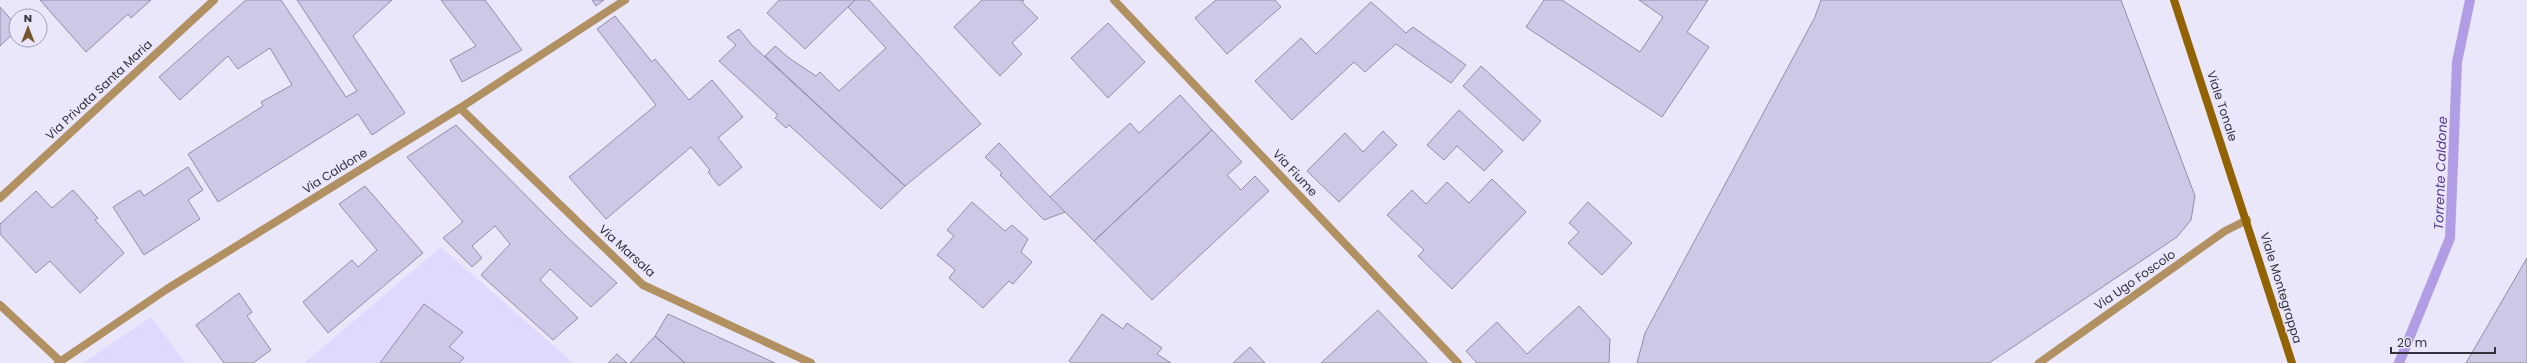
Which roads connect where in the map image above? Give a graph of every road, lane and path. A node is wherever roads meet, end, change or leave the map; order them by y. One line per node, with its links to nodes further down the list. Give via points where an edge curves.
1 (214, 0): 6 (street, Via Privata Santa Maria)
2 (625, 0): 5 (street, Via Caldone)
3 (1114, 0): 11 (street, Via Fiume)
4 (2174, 0): 7 (main road, Viale Tonale)
5 (460, 108): 9 (street, Via Caldone, via 167,289); 10 (street, Via Marsala, via 643,285)
6 (0, 198)
7 (2247, 220): 12 (street, Via Ugo Foscolo, via 2225,231); 13 (main road, Viale Montegrappa)
8 (0, 305): 9 (street)
9 (60, 362)
10 (812, 363)
11 (1458, 363)
12 (2039, 363)
13 (2292, 363)

